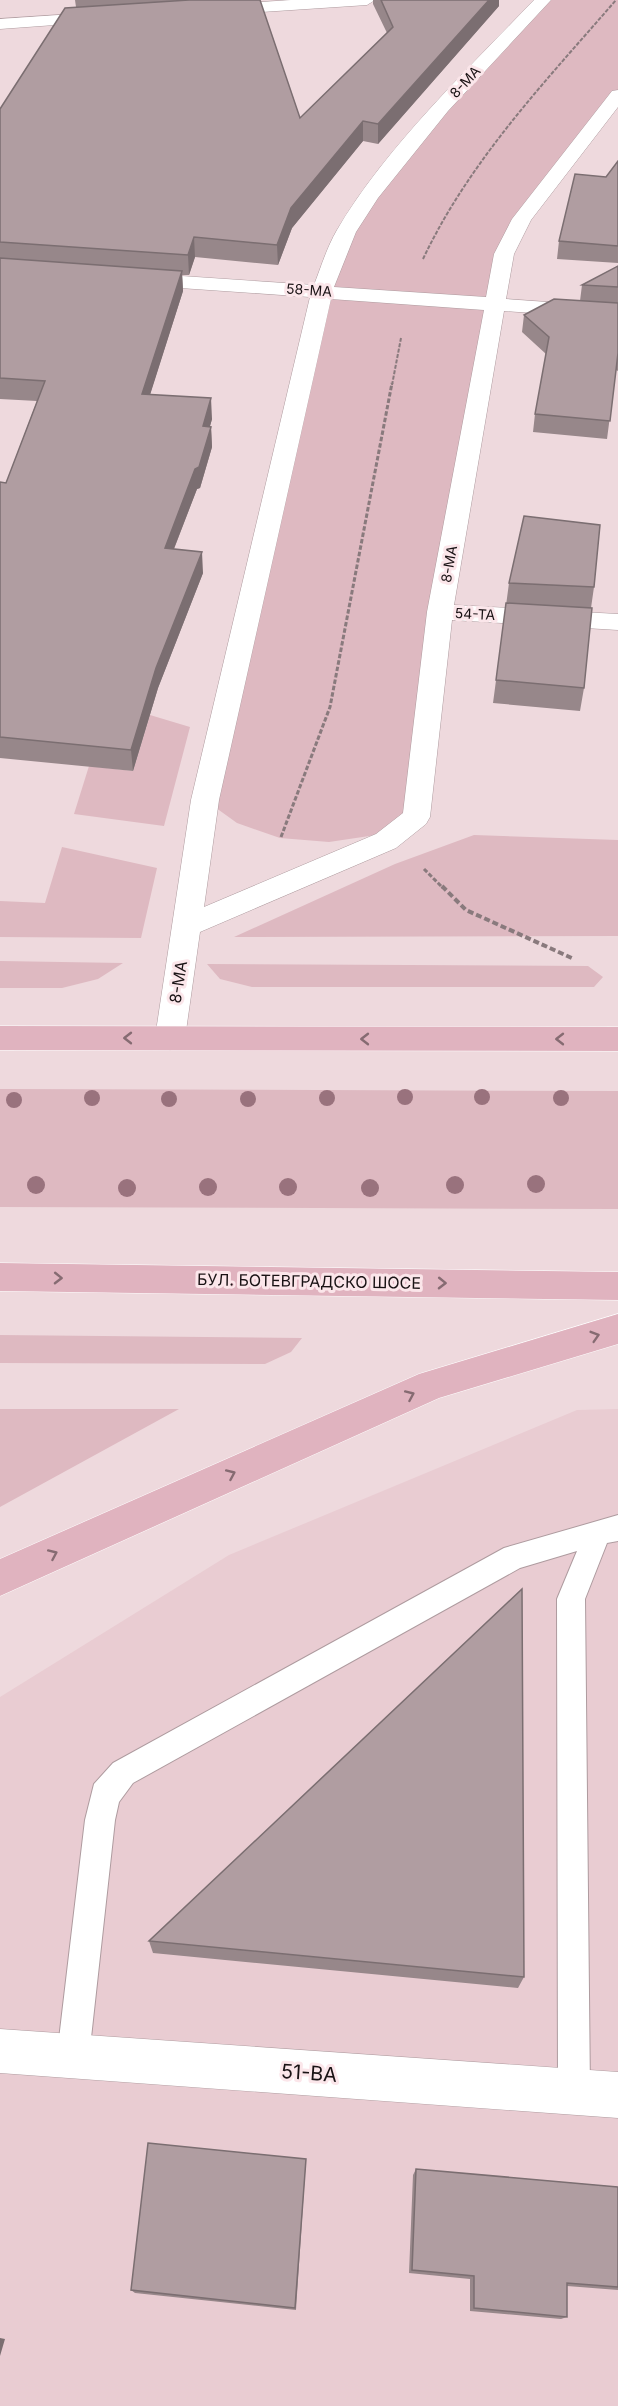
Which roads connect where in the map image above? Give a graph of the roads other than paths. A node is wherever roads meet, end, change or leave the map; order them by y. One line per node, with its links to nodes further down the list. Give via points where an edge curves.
1 (368, 0): 3 (street)
2 (543, 0): 8 (street, 8-МА, via 442,107 370,195 346,232)
3 (194, 11)
4 (126, 16): 5 (street)
5 (0, 24)
6 (618, 95): 9 (street, 8-МА, via 522,219 504,254)
7 (119, 278): 8 (street, 58-МА)
8 (322, 291): 9 (street, 58-МА); 13 (street, 8-МА, via 205,800)
9 (495, 303): 10 (street, 58-МА); 11 (street, 8-МА)
10 (618, 313)
11 (440, 612): 12 (street, 54-ТА); 13 (street, 8-МА, via 416,817 386,841)
12 (618, 622)
13 (186, 926): 15 (street, 8-МА)
14 (0, 1038): 15 (main road, one-way to 14)
15 (170, 1038): 16 (main road, one-way to 15)
16 (618, 1039)
17 (0, 1277): 18 (main road, БУЛ. БОТЕВГРАДСКО ШОСЕ, one-way to 18)
18 (618, 1286)
19 (618, 1329): 21 (main road, one-way to 19, via 432,1385)
20 (608, 1530): 23 (lane, via 514,1557 123,1773 105,1795 100,1820); 24 (lane, via 571,1599)
21 (0, 1578)
22 (0, 2051): 23 (street, 51-ВА)
23 (73, 2056): 24 (street, 51-ВА)
24 (574, 2092): 25 (street, 51-ВА)
25 (618, 2095)

